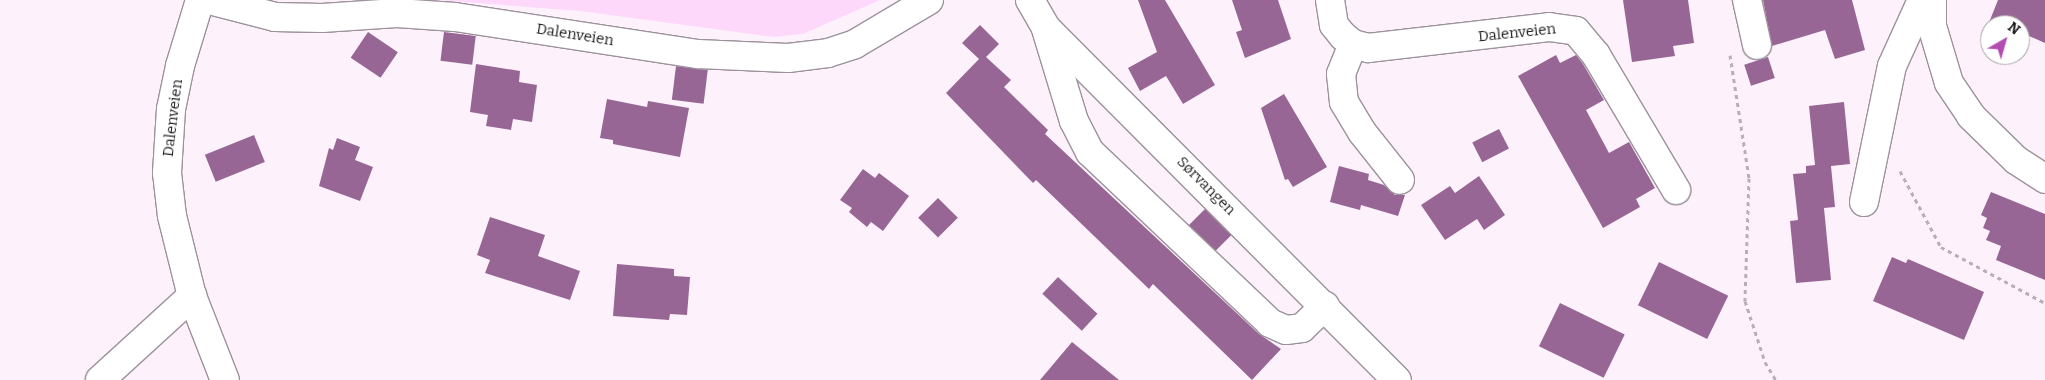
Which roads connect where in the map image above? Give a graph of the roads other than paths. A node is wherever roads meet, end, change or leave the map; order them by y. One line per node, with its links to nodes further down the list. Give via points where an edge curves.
1 (200, 0): 16 (street, Dalenveien, via 180,66 168,136 172,216)
2 (209, 0): 3 (street, Dalenveien, via 275,17 322,18 396,13 455,17 698,54 788,58 828,53 855,44)
3 (930, 0)
4 (1030, 0): 9 (street, Sørvangen)
5 (1330, 0): 10 (street, via 1334,25)
6 (1747, 0): 11 (street)
7 (1922, 0): 15 (street, via 1892,66)
8 (1932, 0): 12 (street, via 1932,26 1949,83 1970,116 2016,160)
9 (1046, 28): 17 (street, Sørvangen); 17 (street, via 1074,121 1090,152 1270,323 1286,330 1302,328)
10 (1352, 44): 13 (street, via 1342,74 1344,102 1362,132); 14 (street, Dalenveien, via 1389,49 1549,27 1576,31 1596,55)
11 (1757, 45)
12 (2045, 178)
13 (1400, 180)
14 (1676, 190)
15 (1864, 202)
16 (192, 296): 19 (street); 20 (street, Dalenveien)
17 (1325, 306): 18 (street, Sørvangen)
18 (1388, 377)
19 (100, 380)
20 (225, 380)

